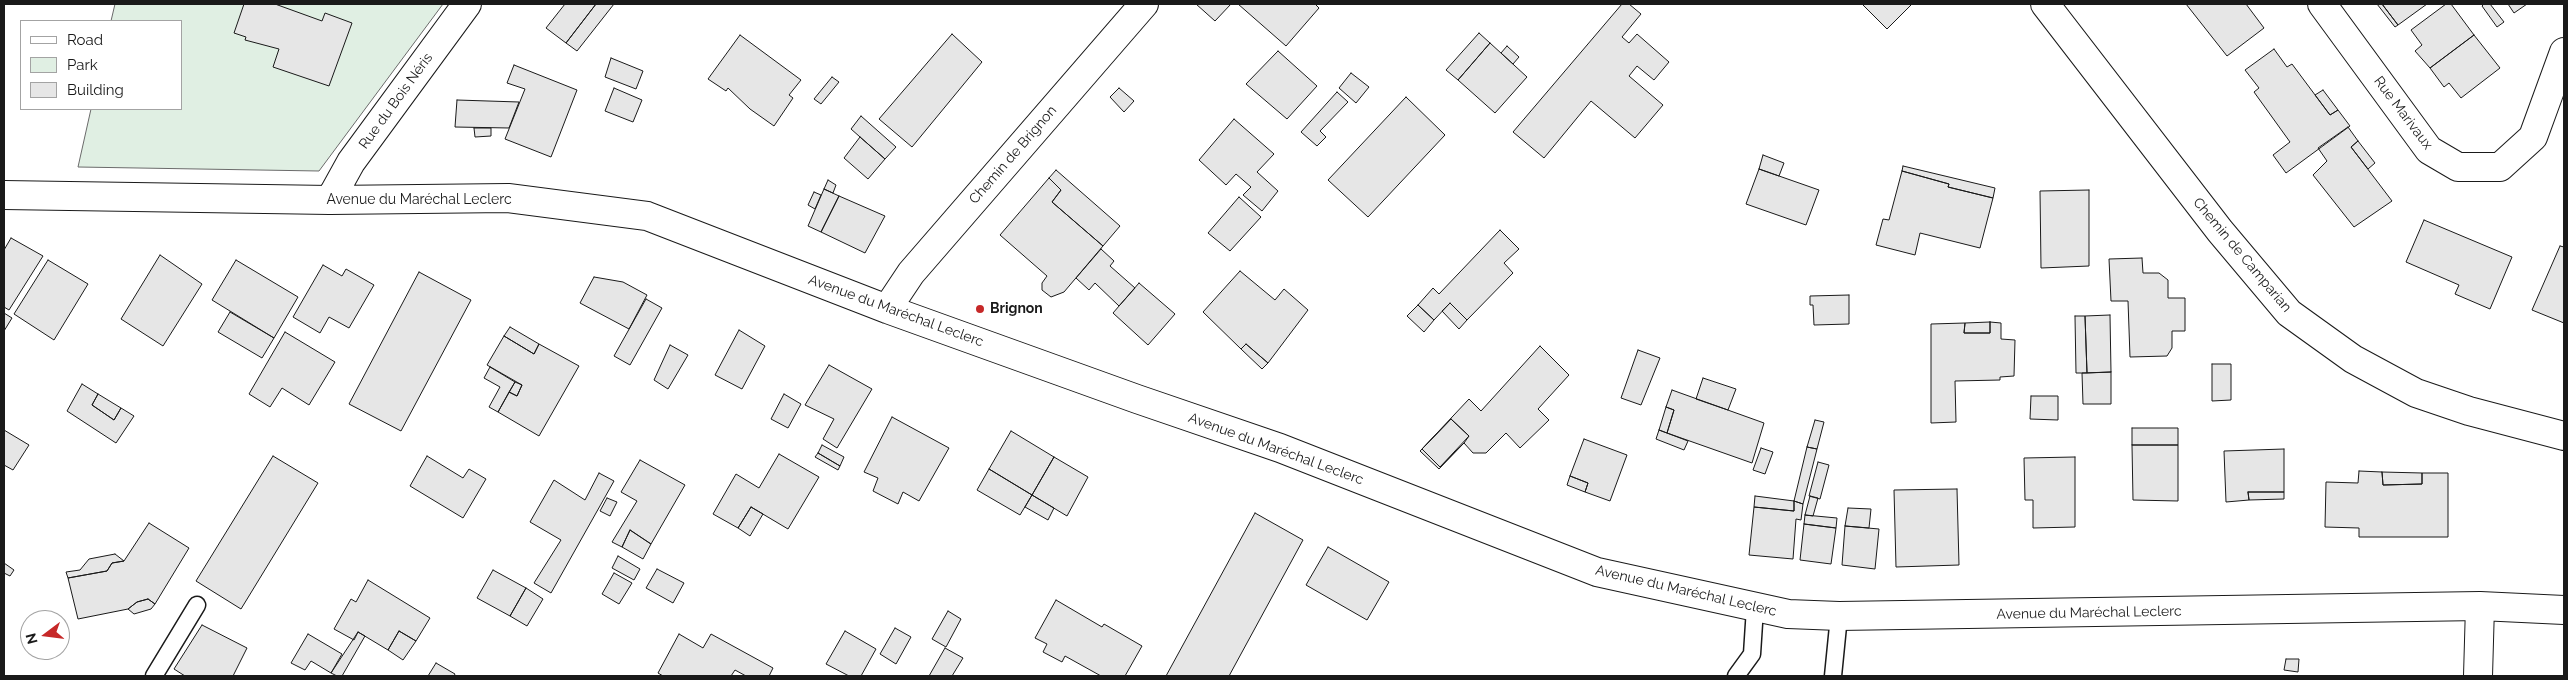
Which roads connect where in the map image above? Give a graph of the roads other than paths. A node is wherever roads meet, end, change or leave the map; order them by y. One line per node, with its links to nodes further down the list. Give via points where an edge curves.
1 (467, 4): 7 (street, Rue du Bois Néris, via 351,162)
2 (1144, 4): 8 (street, Chemin de Brignon, via 911,273)
3 (2045, 4): 9 (street, Chemin de Camparian, via 2214,224 2289,313 2353,359 2416,392 2469,411)
4 (2322, 4): 5 (street, Rue Marivaux, via 2429,150 2458,167 2500,167 2533,137)
5 (2564, 52)
6 (4, 194): 7 (street, Avenue du Maréchal Leclerc)
7 (330, 200): 8 (street, Avenue du Maréchal Leclerc, via 508,198 647,216)
8 (887, 309): 12 (street, Avenue du Maréchal Leclerc, via 1280,448 1597,572)
9 (2564, 436)
10 (197, 605): 15 (lane)
11 (2480, 606): 13 (street, Avenue du Maréchal Leclerc); 14 (street, Avenue du Maréchal Leclerc); 18 (street)
12 (1755, 608): 14 (street, Avenue du Maréchal Leclerc, via 1788,614); 16 (lane, via 1752,654)
13 (2564, 610)
14 (1839, 616): 17 (lane)
15 (154, 676)
16 (1736, 676)
17 (1833, 676)
18 (2478, 676)

